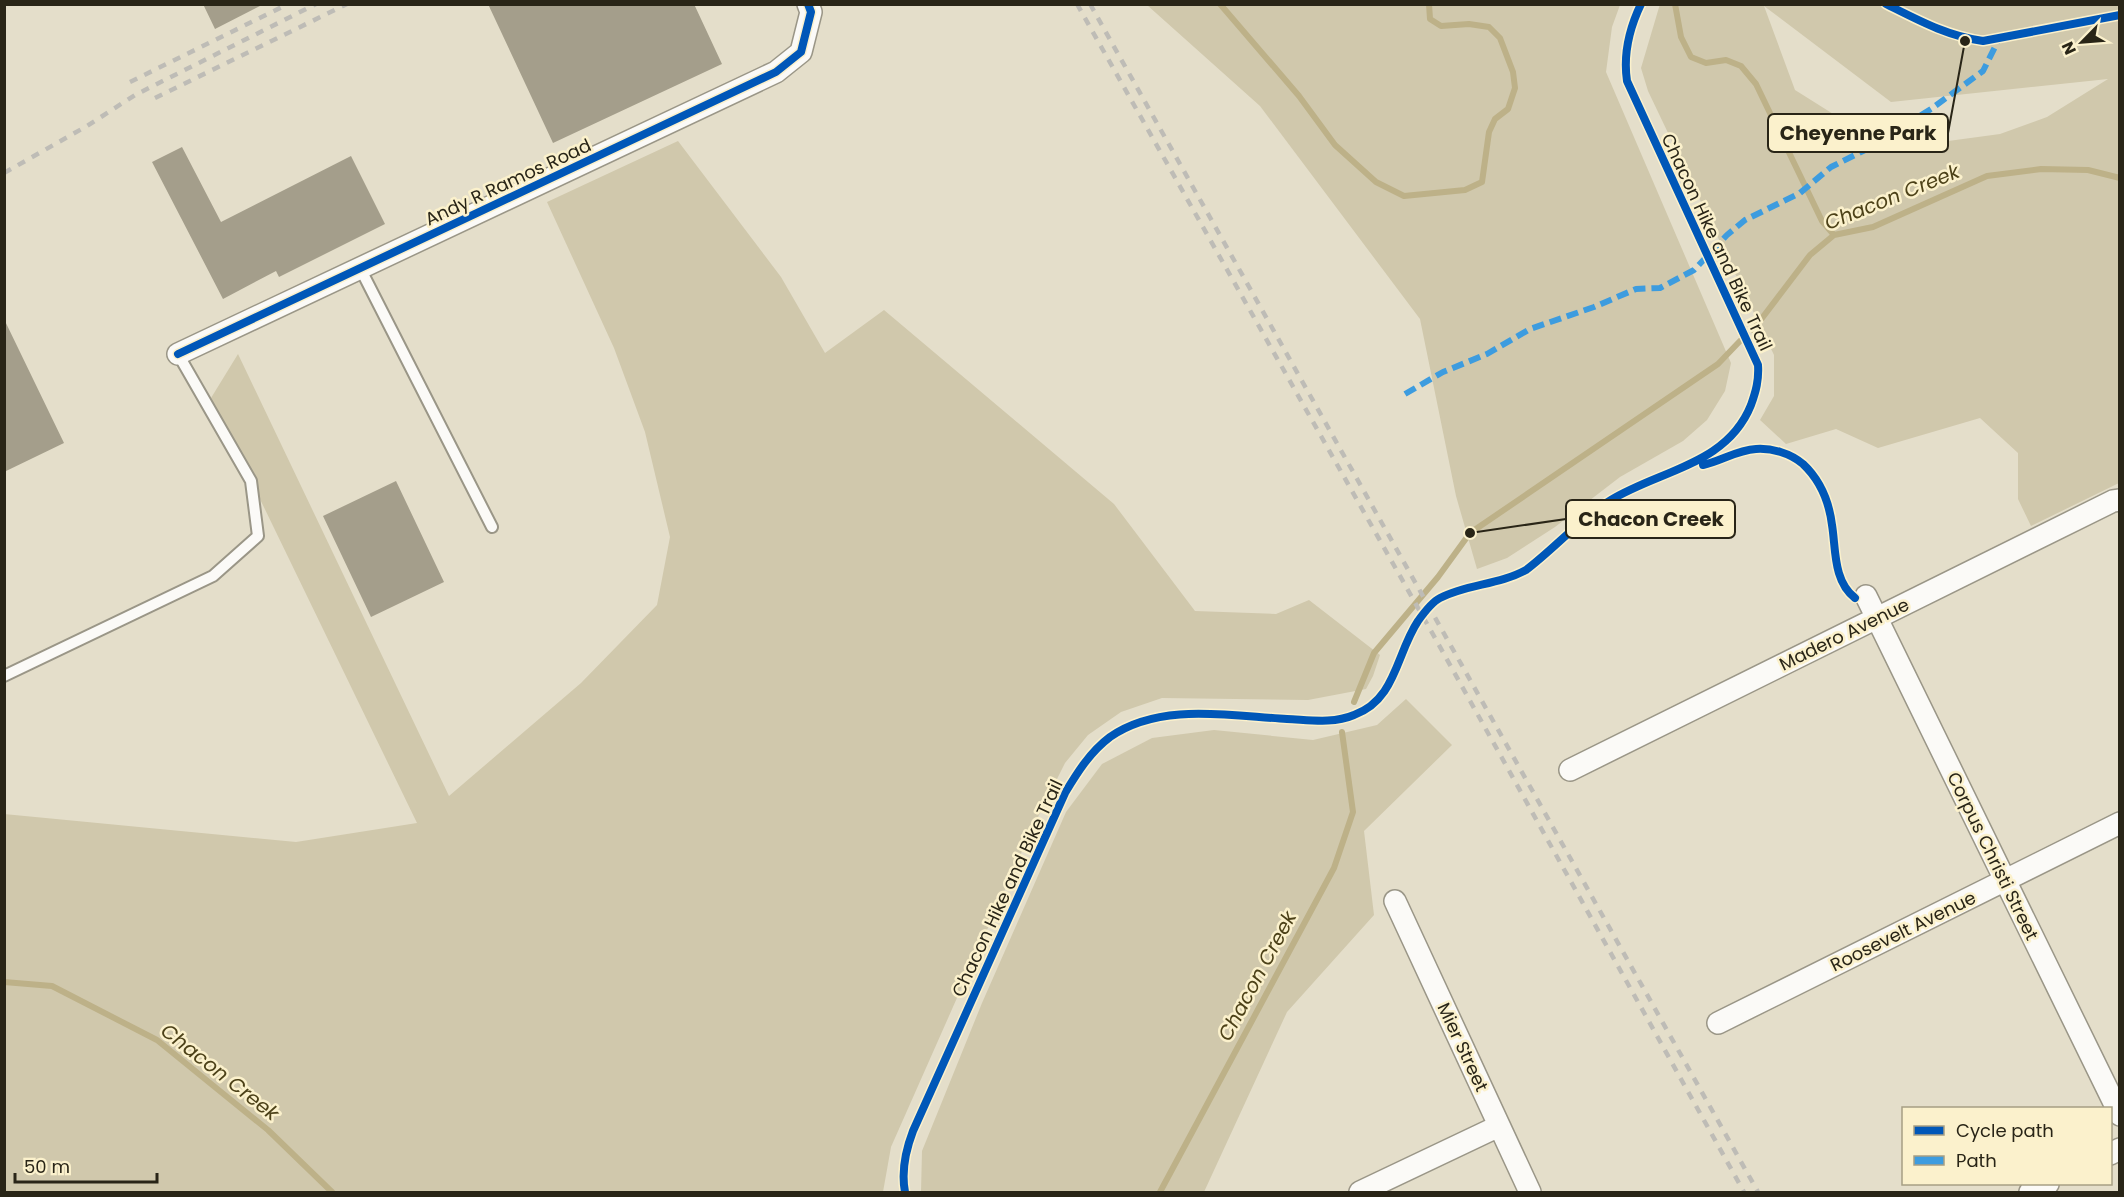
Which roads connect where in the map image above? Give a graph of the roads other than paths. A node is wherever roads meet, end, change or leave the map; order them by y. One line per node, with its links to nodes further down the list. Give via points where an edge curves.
1 (808, 4): 2 (street, Andy R Ramos Road, via 811,12 801,52 776,72)
2 (360, 268): 3 (street, Andy R Ramos Road); 5 (lane)
3 (178, 354): 8 (lane, via 251,481 258,536 213,576)
4 (2120, 500): 7 (street, Madero Avenue)
5 (492, 527)
6 (1866, 596): 7 (street, Corpus Christi Street)
7 (1877, 618): 9 (street, Madero Avenue); 11 (street, Corpus Christi Street)
8 (4, 676)
9 (1570, 770)
10 (2120, 823): 11 (street, Roosevelt Avenue)
11 (2005, 880): 13 (street, Roosevelt Avenue); 14 (street, Corpus Christi Street)
12 (1395, 901): 15 (street, Mier Street)
13 (1718, 1023)
14 (2120, 1115)
15 (1499, 1126): 17 (street); 18 (street, Mier Street)
16 (2046, 1185): 19 (street)
17 (1360, 1192)
18 (1530, 1192)
19 (2030, 1192)

